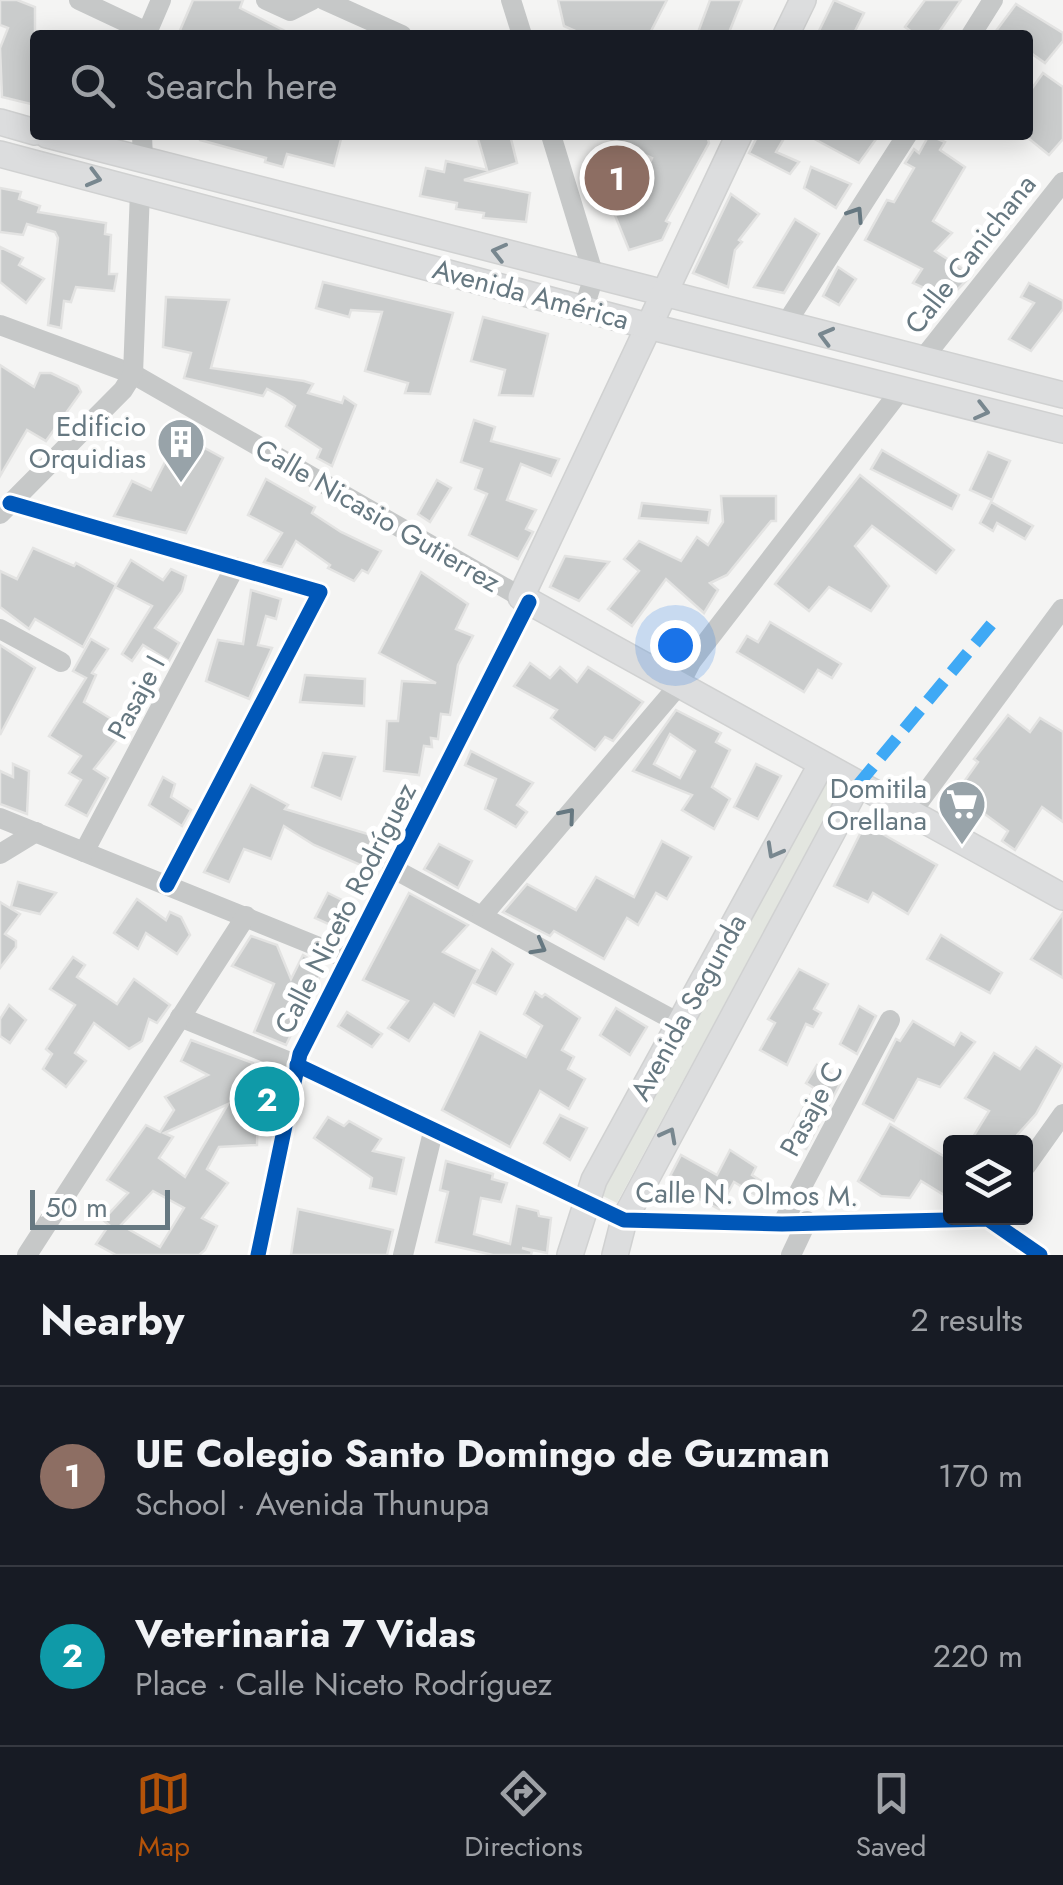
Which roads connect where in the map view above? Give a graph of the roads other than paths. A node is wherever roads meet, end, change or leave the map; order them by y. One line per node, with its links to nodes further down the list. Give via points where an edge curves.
1 (79, 0): 9 (street)
2 (161, 0): 10 (street)
3 (266, 0): 4 (street, via 290,11)
4 (312, 0)
5 (324, 0): 11 (street)
6 (511, 0): 12 (street)
7 (803, 0): 13 (main road)
8 (993, 0): 14 (street)
9 (140, 30)
10 (147, 30)
11 (391, 30)
12 (520, 30)
13 (788, 30)
14 (974, 30)
15 (0, 122): 16 (main road)
16 (30, 131)
17 (84, 140): 21 (main road, Avenida América)
18 (553, 140): 25 (street)
19 (736, 140): 26 (main road, Calle Niceto Rodríguez)
20 (904, 140): 29 (street, one-way to 20)
21 (142, 148): 25 (main road, Avenida América, one-way to 21)
22 (0, 154): 24 (main road, Avenida América, one-way to 24)
23 (1063, 182): 31 (street, Calle Canichana)
24 (140, 190): 27 (main road, Avenida América); 32 (street)
25 (594, 276): 26 (main road, Avenida América); 27 (street)
26 (662, 295): 29 (main road, Avenida América); 30 (main road, Calle Niceto Rodríguez)
27 (584, 308): 30 (main road, Avenida América)
28 (0, 324): 32 (street, Calle Nicasio Gutierrez)
29 (785, 325): 31 (main road, Avenida América, one-way to 29)
30 (648, 326): 33 (main road, Avenida América); 38 (main road, Calle Niceto Rodríguez)
31 (920, 361): 34 (main road, Avenida América)
32 (132, 374): 36 (street); 38 (street, Calle Nicasio Gutierrez)
33 (900, 391): 35 (main road, Avenida América, one-way to 35); 42 (street)
34 (1063, 394)
35 (1063, 430)
36 (5, 509): 37 (street)
37 (235, 567): 48 (street, Pasaje I); 51 (street, via 320,592)
38 (525, 599): 42 (main road, Calle Nicasio Gutierrez); 50 (street, Calle Niceto Rodríguez)
39 (1062, 609): 45 (street)
40 (0, 629): 41 (street)
41 (61, 662)
42 (679, 685): 43 (main road, Calle Nicasio Gutierrez); 54 (street, one-way to 42)
43 (822, 766): 44 (main road, Calle Nicasio Gutierrez); 58 (main road, Avenida Segunda, one-way to 58)
44 (857, 786): 45 (main road, Calle Nicasio Gutierrez); 65 (main road, Avenida Segunda, one-way to 44)
45 (910, 814): 52 (main road, Calle Nicasio Gutierrez)
46 (0, 818): 47 (street)
47 (36, 832): 48 (street); 49 (street)
48 (84, 852): 51 (street)
49 (0, 854)
50 (392, 868): 54 (street); 55 (street, Calle Niceto Rodríguez)
51 (167, 884): 53 (street)
52 (1063, 897)
53 (246, 916): 55 (street); 56 (street)
54 (482, 916): 58 (street, one-way to 58)
55 (346, 958): 59 (street, Calle Niceto Rodríguez)
56 (180, 1016): 59 (street, Calle N. Olmos M.); 69 (street)
57 (890, 1020): 67 (street, Pasaje C)
58 (679, 1023): 63 (main road, Avenida Segunda)
59 (297, 1065): 61 (street, Calle N. Olmos M.); 70 (street, Calle Niceto Rodríguez)
60 (1063, 1114): 62 (street)
61 (433, 1132): 63 (street, Calle N. Olmos M.); 71 (street)
62 (1033, 1156)
63 (584, 1203): 65 (street, Calle N. Olmos M.); 72 (main road, Avenida Segunda)
64 (943, 1219): 66 (street, Calle N. Olmos M.)
65 (624, 1220): 67 (street, Calle N. Olmos M.); 73 (main road, Avenida Segunda)
66 (807, 1221): 67 (street, Calle N. Olmos M.); 74 (street)
67 (782, 1224)
68 (998, 1225): 75 (street, Calle N. Olmos M.)
69 (28, 1255)
70 (258, 1255)
71 (403, 1255)
72 (570, 1255)
73 (616, 1255)
74 (792, 1255)
75 (1040, 1255)

